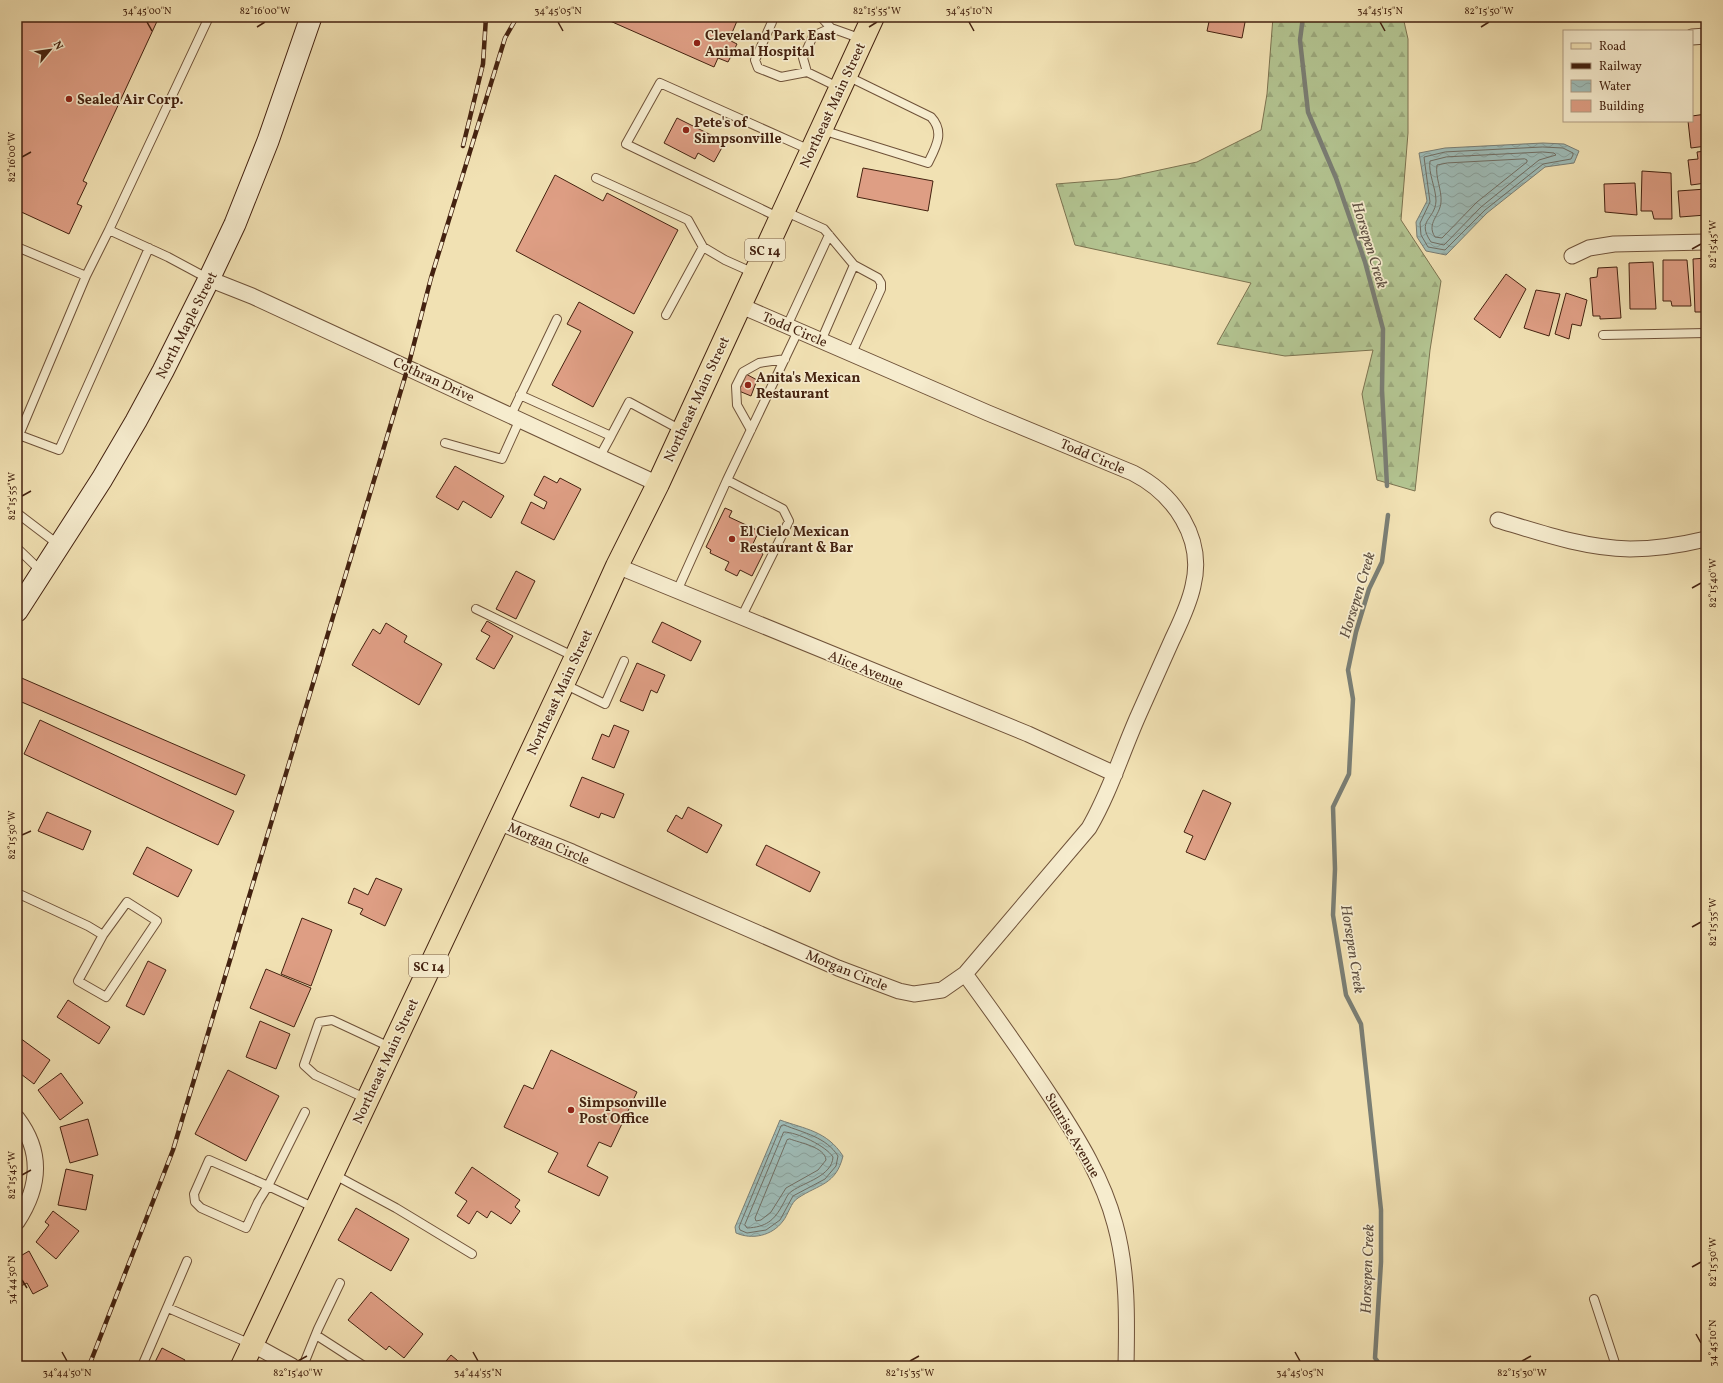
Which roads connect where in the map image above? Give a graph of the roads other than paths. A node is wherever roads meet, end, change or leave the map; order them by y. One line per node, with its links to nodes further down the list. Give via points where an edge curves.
1 (209, 17): 16 (lane)
2 (311, 17): 26 (street, North Maple Street, via 268,141 235,224)
3 (771, 17): 10 (lane, via 772,22 754,60 758,68 782,77)
4 (821, 17): 6 (lane)
5 (873, 17): 9 (main road, Northeast Main Street / SC 14)
6 (831, 28): 9 (lane); 10 (lane, via 813,36 803,58)
7 (1706, 36): 8 (street)
8 (1693, 37)
9 (863, 39): 11 (main road, Northeast Main Street / SC 14)
10 (807, 72): 11 (lane)
11 (843, 82): 12 (main road, Northeast Main Street / SC 14); 12 (lane, via 931,117 937,123 940,132 938,142 928,163)
12 (821, 129): 13 (main road, Northeast Main Street / SC 14)
13 (811, 151): 15 (main road, Northeast Main Street / SC 14); 15 (lane, via 660,83 626,144)
14 (596, 178): 21 (lane, via 688,220)
15 (782, 214): 17 (lane, via 824,229); 24 (main road, Northeast Main Street / SC 14)
16 (109, 230): 20 (lane); 25 (lane)
17 (829, 235): 23 (lane); 30 (lane)
18 (1706, 242): 22 (street, via 1614,244 1590,248)
19 (17, 247): 25 (lane)
20 (149, 248): 26 (lane); 40 (lane, via 59,450)
21 (703, 248): 24 (lane); 28 (lane)
22 (1572, 256)
23 (854, 265): 33 (lane); 34 (lane, via 878,278 881,289)
24 (754, 273): 27 (main road, Northeast Main Street / SC 14)
25 (86, 276): 40 (lane)
26 (209, 279): 37 (street, Cothran Drive, via 252,296); 49 (street, North Maple Street, via 164,371 136,421)
27 (739, 305): 30 (street, Todd Circle); 38 (main road, Northeast Main Street / SC 14)
28 (666, 315)
29 (557, 319): 36 (lane)
30 (792, 329): 33 (street, Todd Circle); 35 (lane)
31 (1706, 333): 32 (lane)
32 (1603, 335)
33 (821, 340): 34 (street, Todd Circle)
34 (852, 353): 60 (street, Todd Circle, via 1138,476 1164,493 1184,520 1195,554 1193,586)
35 (785, 359): 39 (lane); 39 (lane, via 760,363 743,372 736,386 737,405)
36 (520, 395): 37 (lane); 41 (lane)
37 (515, 417): 42 (lane, via 502,460); 43 (street, Cothran Drive)
38 (681, 430): 41 (lane, via 629,402); 45 (main road, Northeast Main Street / SC 14)
39 (751, 430): 44 (lane)
40 (18, 436)
41 (611, 436): 43 (lane)
42 (445, 443)
43 (600, 456): 45 (street, Cothran Drive)
44 (727, 480): 53 (lane); 56 (lane, via 783,510 789,521)
45 (658, 484): 51 (main road, Northeast Main Street / SC 14)
46 (17, 513): 49 (lane)
47 (1498, 520): 48 (street, via 1564,540 1597,546 1630,549 1673,546)
48 (1706, 539)
49 (60, 545): 52 (street, North Maple Street)
50 (17, 548): 52 (lane)
51 (617, 566): 53 (street, Alice Avenue); 57 (main road, Northeast Main Street / SC 14)
52 (42, 572): 55 (street, North Maple Street)
53 (677, 590): 56 (street, Alice Avenue)
54 (476, 609): 57 (lane)
55 (17, 611)
56 (741, 618): 60 (street, Alice Avenue, via 1028,734)
57 (575, 657): 59 (main road, Northeast Main Street / SC 14)
58 (624, 661): 59 (lane, via 605,704)
59 (563, 684): 61 (main road, Northeast Main Street / SC 14)
60 (1115, 774): 64 (street, Morgan Circle, via 1089,828)
61 (498, 822): 64 (street, Morgan Circle, via 838,968 899,991 914,994 942,990); 65 (main road, Northeast Main Street / SC 14)
62 (17, 893): 63 (lane)
63 (103, 935): 63 (lane, via 78,981 106,998 157,921 127,902)
64 (965, 974): 85 (street, Sunrise Avenue, via 1020,1049 1081,1143 1108,1201 1120,1245 1126,1289)
65 (392, 1048): 66 (main road, Northeast Main Street / SC 14); 66 (lane, via 332,1020 319,1022 304,1065 315,1075)
66 (368, 1099): 69 (main road, Northeast Main Street / SC 14)
67 (305, 1112): 70 (lane)
68 (17, 1118): 72 (street, via 27,1131 34,1148 36,1165 31,1196)
69 (332, 1174): 71 (main road, Northeast Main Street / SC 14); 73 (lane, via 396,1208)
70 (268, 1186): 70 (lane, via 209,1160 194,1194 195,1202 201,1208 246,1228); 71 (lane)
71 (316, 1209): 79 (main road, Northeast Main Street / SC 14)
72 (17, 1222)
73 (472, 1254)
74 (187, 1261): 77 (lane)
75 (340, 1283): 78 (lane)
76 (1594, 1299): 86 (lane)
77 (168, 1308): 79 (lane); 80 (lane)
78 (316, 1335): 83 (lane); 84 (lane)
79 (252, 1344): 81 (main road, Northeast Main Street / SC 14); 82 (street)
80 (142, 1366)
81 (242, 1366)
82 (292, 1366)
83 (303, 1366)
84 (364, 1366)
85 (1126, 1366)
86 (1616, 1366)

